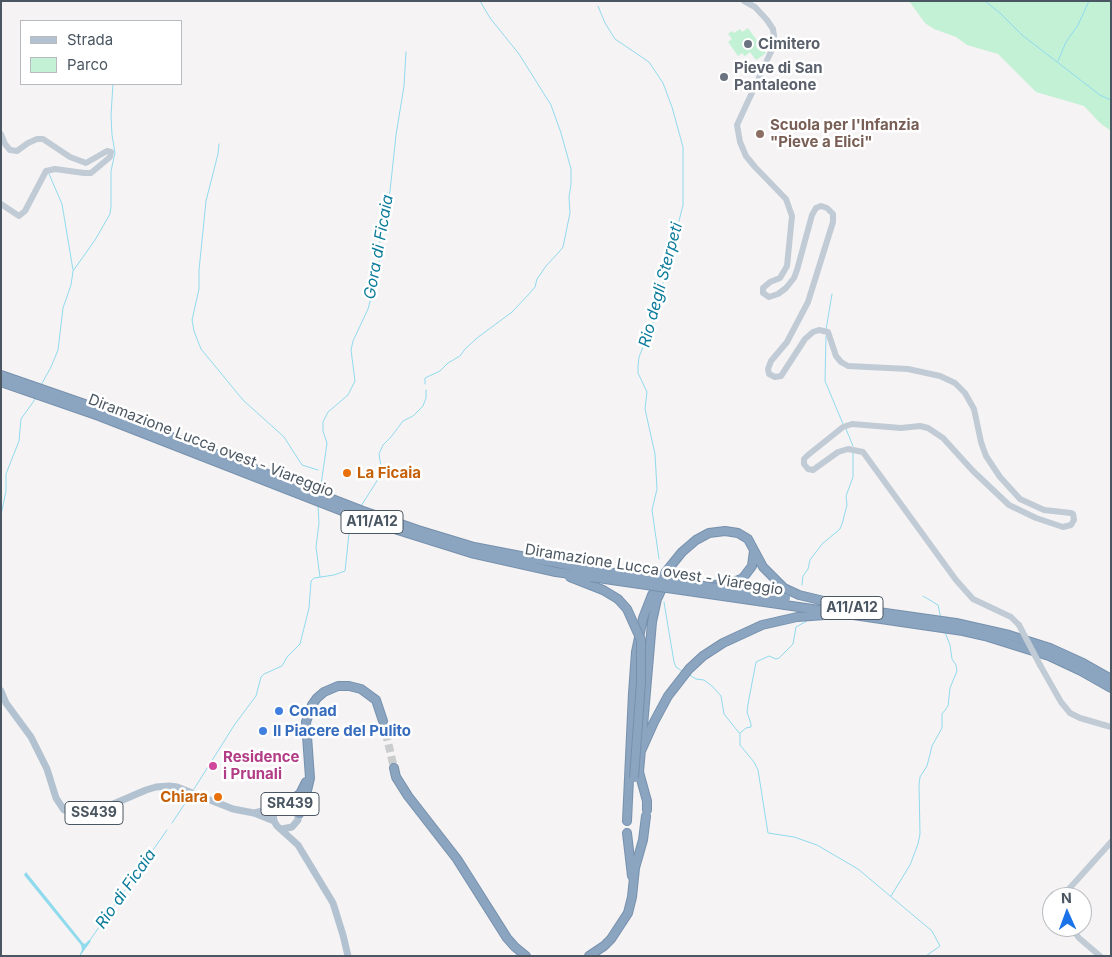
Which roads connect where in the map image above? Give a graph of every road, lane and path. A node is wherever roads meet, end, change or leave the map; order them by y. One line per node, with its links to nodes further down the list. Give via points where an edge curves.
1 (744, 1): 20 (street, bridge, via 767,20 773,29 775,43 737,125 740,142 746,156 786,199 792,216 787,266 780,278 763,288 764,293 769,297 778,294 794,278 816,208 827,208 833,214 808,302 787,342 772,361 769,374 781,376 805,339 819,330 826,332 836,356 848,366 908,369 956,383 974,409 980,442 1000,477 1020,499 1044,510 1071,513 1073,523 1063,527 1009,504 943,438 920,426 845,426 808,455 804,464 813,470 838,452 853,449 862,452 956,580 973,598 1019,624 1070,714)
2 (1, 134): 3 (street, via 10,150 43,139 70,157 86,163 107,151 111,152 110,157 91,173 55,168 46,171 19,216)
3 (1, 204)
4 (1, 375): 6 (highway, Diramazione Lucca ovest - Viareggio / A11/A12)
5 (1, 382): 6 (highway, Diramazione Lucca ovest - Viareggio / A11/A12)
6 (100, 413): 8 (highway, Diramazione Lucca ovest - Viareggio / A11/A12, via 388,527 471,553)
7 (754, 549): 9 (highway, via 748,539 738,533 717,531 696,540); 12 (highway, via 752,566 738,581 723,585); 14 (highway, via 763,567 784,588)
8 (531, 562): 10 (highway, Diramazione Lucca ovest - Viareggio / A11/A12); 11 (highway, Diramazione Lucca ovest - Viareggio / A11/A12)
9 (673, 564): 21 (highway, via 657,599 652,622); 24 (highway, via 652,594 642,618 633,692)
10 (556, 572): 11 (highway, Diramazione Lucca ovest - Viareggio / A11/A12); 24 (highway, bridge, via 618,599 627,609 641,640 634,778)
11 (592, 573): 12 (highway, Diramazione Lucca ovest - Viareggio / A11/A12, bridge); 13 (highway, Diramazione Lucca ovest - Viareggio / A11/A12, bridge)
12 (686, 583): 13 (highway, Diramazione Lucca ovest - Viareggio / A11/A12, bridge)
13 (786, 602): 14 (highway, Diramazione Lucca ovest - Viareggio / A11/A12)
14 (852, 612): 15 (highway, Diramazione Lucca ovest - Viareggio / A11/A12, via 956,623); 21 (highway, via 797,617 762,625 723,642 689,669)
15 (1082, 667): 16 (highway, Diramazione Lucca ovest - Viareggio / A11/A12); 17 (highway, Diramazione Lucca ovest - Viareggio / A11/A12)
16 (1111, 679)
17 (1111, 688)
18 (1, 691): 27 (main road, SS439, via 31,737 64,810 80,816 90,814 146,790 169,786 233,810)
19 (384, 720): 23 (highway, via 376,700 361,689 344,686 324,692 312,705 306,722)
20 (1111, 727)
21 (645, 735): 36 (highway, via 639,772 647,813)
22 (394, 768): 40 (highway, via 408,796 457,859 507,938)
23 (309, 770): 25 (highway, via 300,794); 28 (highway, via 309,786)
24 (630, 790): 30 (highway)
25 (286, 803): 26 (main road, SR439); 28 (main road, SR439, via 294,806)
26 (276, 808): 27 (main road, SR439); 29 (main road, SR439)
27 (254, 814): 29 (main road, SS439)
28 (299, 814): 31 (main road, SR439)
29 (274, 820): 32 (main road, SR439)
30 (627, 821)
31 (297, 823): 32 (main road, SR439); 35 (main road, SR439)
32 (282, 829): 35 (main road)
33 (627, 832): 36 (highway)
34 (1111, 842): 37 (street)
35 (298, 845): 39 (main road, via 333,903)
36 (633, 886): 41 (highway, via 624,922 612,939)
37 (1071, 887)
38 (1078, 937): 42 (street)
39 (348, 956)
40 (526, 956)
41 (589, 956)
42 (1100, 956)

